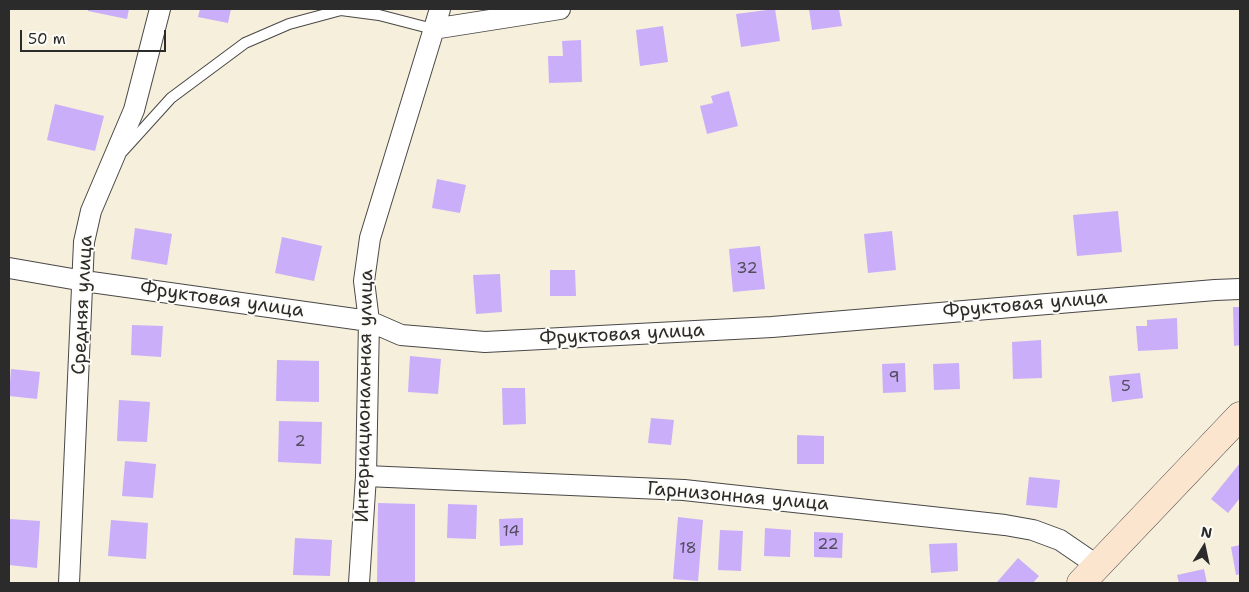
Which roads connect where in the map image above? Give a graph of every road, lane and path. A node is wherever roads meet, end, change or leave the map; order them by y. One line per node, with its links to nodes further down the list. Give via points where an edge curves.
1 (160, 9): 6 (street, Средняя улица, via 134,110)
2 (440, 9): 5 (street, Интернациональная улица)
3 (560, 9): 5 (street)
4 (340, 10): 5 (lane, via 379,15); 6 (lane, via 289,24 245,43 171,98)
5 (433, 29): 10 (street, Интернациональная улица, via 370,238 364,281)
6 (109, 166): 8 (street, Средняя улица, via 91,211 84,242)
7 (9, 268): 8 (street, Фруктовая улица)
8 (84, 281): 10 (street, Фруктовая улица); 14 (street, Средняя улица)
9 (1240, 289): 10 (street, Фруктовая улица, via 772,327 485,342 401,335)
10 (369, 321): 12 (street, Интернациональная улица)
11 (1240, 416): 13 (main road)
12 (366, 476): 13 (street, Гарнизонная улица, via 684,490 1005,525 1033,530 1060,540); 15 (street, Интернациональная улица)
13 (1089, 575)
14 (70, 583)
15 (358, 583)

